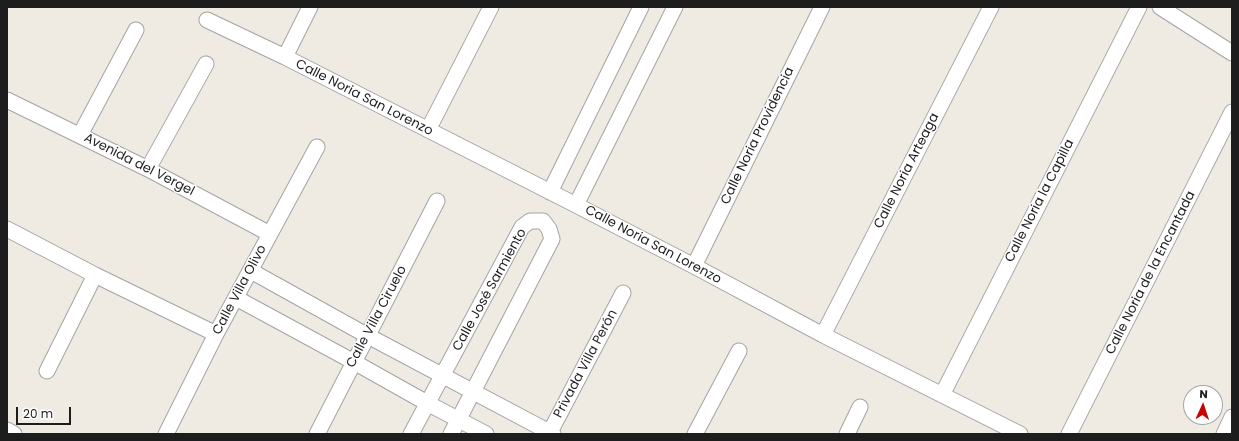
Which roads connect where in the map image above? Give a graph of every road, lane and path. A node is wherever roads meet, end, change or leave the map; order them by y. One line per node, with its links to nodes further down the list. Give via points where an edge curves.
1 (310, 7): 12 (street, Calle Noria San Lorenzo)
2 (491, 7): 16 (street)
3 (641, 7): 20 (street)
4 (675, 7): 22 (street)
5 (822, 7): 25 (street, Calle Noria Providencia)
6 (991, 7): 32 (street, Calle Noria Arteaga)
7 (1139, 7): 38 (street, Calle Noria la Capilla)
8 (1160, 7): 11 (street)
9 (207, 20): 12 (street, Calle Noria San Lorenzo)
10 (136, 30): 17 (street)
11 (1232, 53)
12 (285, 57): 16 (street, Calle Noria San Lorenzo)
13 (206, 64): 19 (street)
14 (7, 100): 17 (street, Avenida del Vergel)
15 (1232, 112): 54 (street, Calle Noria de la Encantada)
16 (428, 130): 20 (street, Calle Noria San Lorenzo)
17 (80, 135): 19 (street, Avenida del Vergel)
18 (317, 146): 24 (street, Calle Villa Olivo)
19 (148, 169): 24 (street, Avenida del Vergel)
20 (550, 192): 22 (street, Calle Noria San Lorenzo)
21 (437, 201): 31 (street, Calle Villa Ciruelo)
22 (576, 205): 25 (street, Calle Noria San Lorenzo)
23 (7, 229): 27 (street)
24 (270, 234): 26 (street, Calle Villa Olivo)
25 (694, 266): 32 (street, Calle Noria San Lorenzo)
26 (251, 271): 29 (street, Calle Villa Olivo); 31 (street)
27 (95, 275): 30 (street); 35 (street)
28 (623, 293): 50 (street, Privada Villa Perón)
29 (236, 298): 30 (street, Calle Villa Olivo); 34 (street)
30 (216, 334): 45 (street, Calle Villa Olivo)
31 (368, 336): 34 (street, Calle Villa Ciruelo); 36 (street)
32 (823, 336): 38 (street, Calle Noria San Lorenzo)
33 (739, 351): 51 (street)
34 (354, 362): 39 (street); 46 (street, Calle Villa Ciruelo)
35 (47, 371)
36 (442, 376): 37 (street); 37 (street, Calle José Sarmiento, via 522,228 530,221 543,221 552,239); 39 (street, Calle José Sarmiento)
37 (473, 391): 42 (street, Calle José Sarmiento); 50 (street)
38 (942, 395): 53 (street, Calle Noria San Lorenzo)
39 (427, 403): 42 (street); 47 (street, Calle José Sarmiento)
40 (860, 407): 52 (street)
41 (1232, 417): 55 (street)
42 (458, 420): 48 (street, Calle José Sarmiento); 49 (street)
43 (7, 430): 44 (street)
44 (14, 434)
45 (166, 434)
46 (317, 434)
47 (411, 434)
48 (451, 434)
49 (486, 434)
50 (550, 434)
51 (695, 434)
52 (848, 434)
53 (1020, 434)
54 (1069, 434)
55 (1224, 434)

